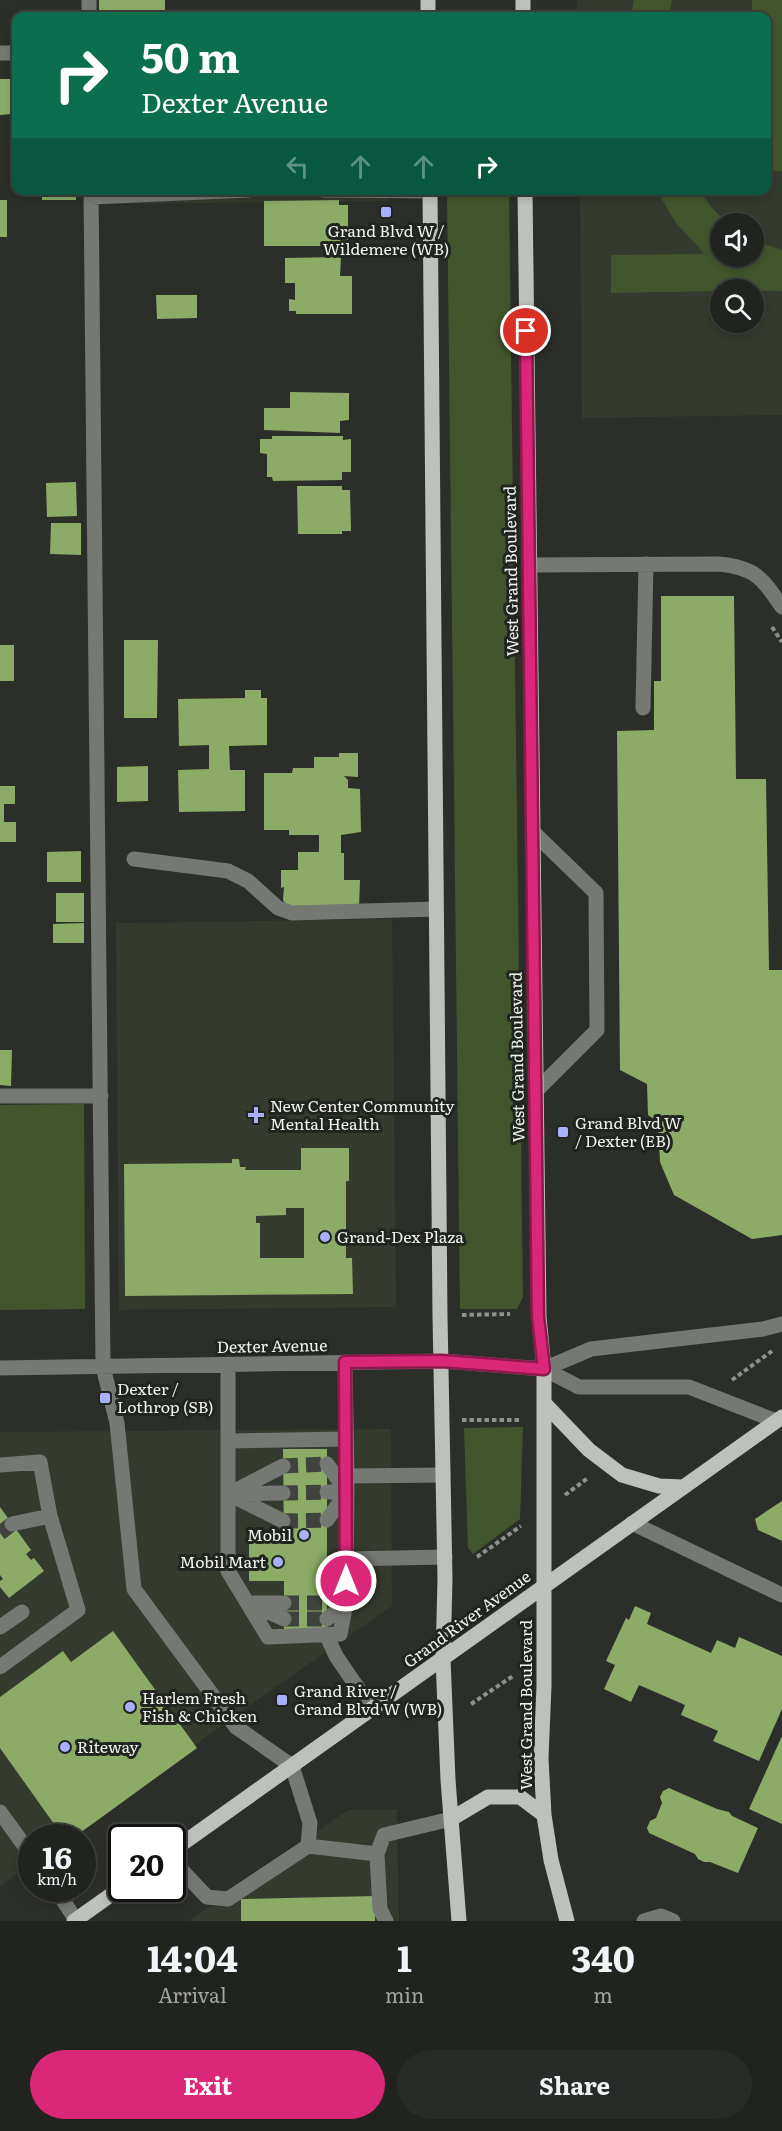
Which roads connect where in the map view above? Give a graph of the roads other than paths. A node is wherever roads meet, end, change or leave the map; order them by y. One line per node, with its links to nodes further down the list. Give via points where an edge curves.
1 (91, 195): 13 (street)
2 (430, 195): 10 (main road)
3 (525, 195): 5 (main road, West Grand Boulevard)
4 (646, 564): 5 (street); 6 (street, via 740,567 765,583); 7 (street)
5 (529, 565): 8 (main road, West Grand Boulevard)
6 (782, 607)
7 (643, 708)
8 (533, 832): 11 (main road, West Grand Boulevard); 11 (street, via 596,893 597,1030)
9 (134, 859): 10 (street, via 228,870 248,880 278,908 292,913)
10 (436, 909): 15 (main road)
11 (536, 1091): 20 (main road, West Grand Boulevard, via 538,1317)
12 (0, 1096): 13 (street)
13 (101, 1096): 18 (street)
14 (782, 1324): 20 (street, Dexter Avenue, via 591,1349)
15 (442, 1361): 16 (street, Dexter Avenue); 20 (street, Dexter Avenue); 28 (main road)
16 (345, 1362): 17 (street, Dexter Avenue); 23 (street)
17 (228, 1365): 18 (street, Dexter Avenue); 24 (street)
18 (103, 1367): 19 (street, Dexter Avenue); 53 (street, via 117,1423 134,1590 236,1727)
19 (0, 1368)
20 (544, 1369): 21 (main road, West Grand Boulevard); 22 (street, Dexter Avenue, via 579,1387 688,1387)
21 (544, 1403): 30 (main road, via 589,1450 622,1475 659,1486); 41 (main road, West Grand Boulevard)
22 (779, 1419): 30 (main road, Grand River Avenue)
23 (346, 1439): 24 (street); 29 (street)
24 (229, 1441): 33 (street)
25 (327, 1464): 29 (street)
26 (0, 1465): 34 (street, via 40,1462)
27 (283, 1466): 33 (street)
28 (443, 1474): 29 (street); 39 (main road)
29 (347, 1484): 31 (street); 35 (street); 40 (street)
30 (683, 1487): 37 (main road, Grand River Avenue)
31 (327, 1492)
32 (283, 1493): 33 (street)
33 (229, 1494): 36 (street); 44 (street, via 228,1571)
34 (50, 1516): 38 (street); 51 (street, via 78,1610)
35 (327, 1520)
36 (283, 1521)
37 (632, 1523): 41 (main road, Grand River Avenue); 42 (street)
38 (12, 1524)
39 (445, 1557): 40 (street); 50 (main road)
40 (346, 1559): 45 (street)
41 (544, 1586): 50 (main road, Grand River Avenue); 55 (main road, West Grand Boulevard)
42 (782, 1595)
43 (284, 1603): 44 (street)
44 (248, 1604): 47 (street); 48 (street, via 268,1637)
45 (346, 1604): 48 (street); 48 (street, via 340,1634)
46 (22, 1612): 49 (street)
47 (284, 1619)
48 (327, 1619): 52 (street, via 336,1656)
49 (0, 1627)
50 (443, 1659): 52 (main road, Grand River Avenue); 56 (main road)
51 (0, 1667)
52 (372, 1709): 53 (main road, Grand River Avenue)
53 (292, 1766): 58 (main road, Grand River Avenue); 59 (street, via 310,1823)
54 (0, 1812): 57 (street)
55 (544, 1815): 56 (main road, via 520,1797 488,1797); 67 (main road, West Grand Boulevard)
56 (451, 1819): 60 (street, via 384,1835); 66 (main road)
57 (18, 1837)
58 (186, 1841)
59 (308, 1846): 60 (street); 61 (street, via 228,1899 207,1897)
60 (377, 1854): 65 (street, via 380,1910)
61 (186, 1875)
62 (108, 1897): 64 (main road)
63 (64, 1902): 64 (street)
64 (75, 1920)
65 (386, 1921)
66 (459, 1921)
67 (567, 1921)
68 (644, 1921): 69 (street, via 661,1916)
69 (673, 1921)

